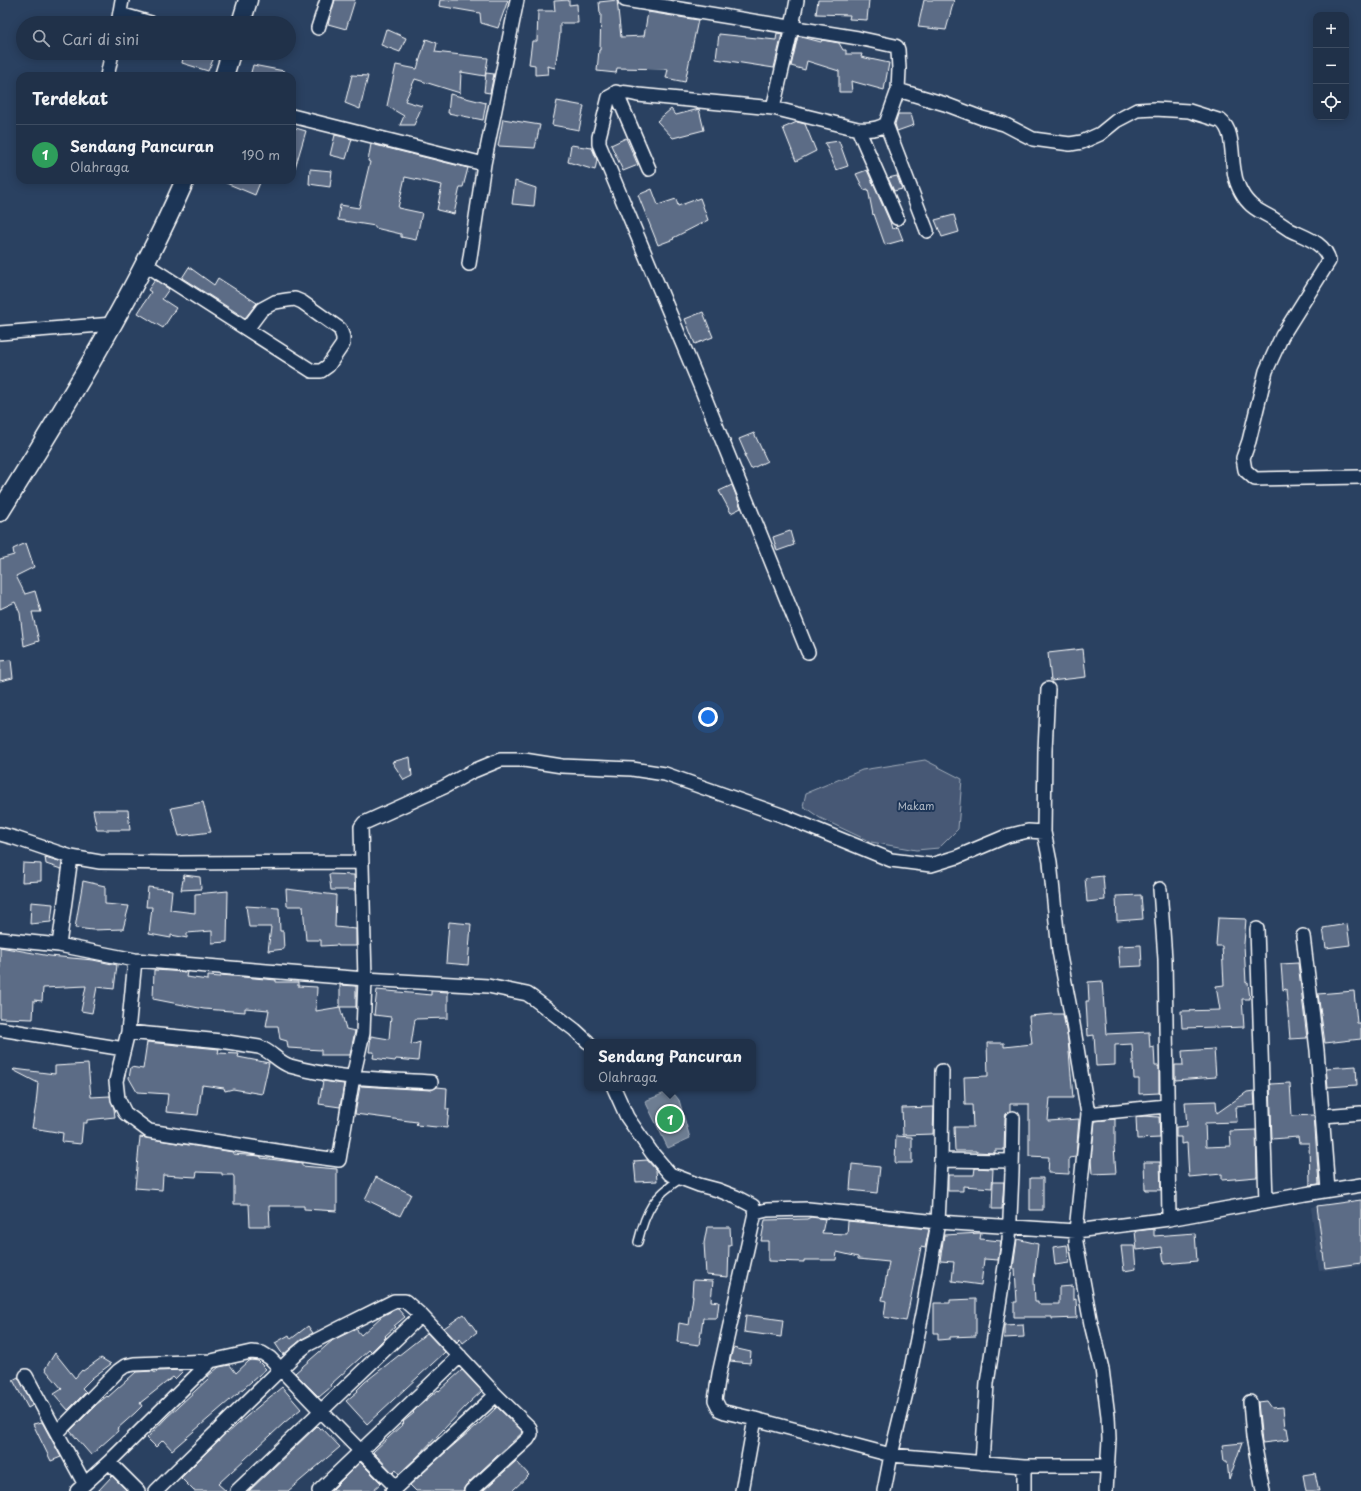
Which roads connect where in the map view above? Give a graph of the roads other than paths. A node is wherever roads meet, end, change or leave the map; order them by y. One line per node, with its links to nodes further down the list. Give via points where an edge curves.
1 (122, 0): 7 (street)
2 (248, 0): 8 (street)
3 (327, 0): 10 (street)
4 (517, 0): 21 (street)
5 (625, 0): 9 (street)
6 (797, 0): 9 (street)
7 (119, 16)
8 (243, 16)
9 (792, 27): 15 (street, via 898,47); 17 (street)
10 (318, 28)
11 (110, 60): 13 (street)
12 (229, 60): 14 (street)
13 (108, 72)
14 (225, 72)
15 (898, 90): 19 (street); 31 (street, via 1004,124 1033,139 1070,144 1100,134 1116,120 1137,110 1189,111 1225,124 1230,139 1235,176 1243,196 1253,208 1320,246 1329,261 1282,336 1266,371 1243,458 1245,470 1255,479)
16 (616, 92): 17 (street); 22 (street); 33 (street, via 609,97 599,144)
17 (773, 108): 20 (street)
18 (296, 117): 21 (street)
19 (886, 124): 20 (street, via 870,130); 25 (street)
20 (858, 129): 24 (street)
21 (484, 164): 27 (street)
22 (649, 169)
23 (183, 184): 26 (street)
24 (897, 218)
25 (927, 231)
26 (145, 264): 28 (street); 29 (street)
27 (469, 264)
28 (113, 324): 30 (street); 32 (street)
29 (247, 329): 29 (street, via 312,371 320,371 328,366 343,344 340,330 302,302 295,300 275,302 262,309)
30 (0, 333)
31 (1361, 477)
32 (0, 512)
33 (808, 652)
34 (1048, 690): 35 (street)
35 (1044, 832): 38 (street, via 1028,831 1007,836 931,865 891,860 781,815 665,774 632,769 500,760 364,823 361,827); 56 (street, via 1050,862 1059,951)
36 (0, 834): 37 (street)
37 (71, 857): 38 (street, via 100,862); 43 (street)
38 (361, 862): 45 (street)
39 (1160, 888): 54 (street, via 1165,959)
40 (1257, 928): 64 (street)
41 (1303, 936): 57 (street)
42 (0, 939): 43 (street)
43 (59, 945): 44 (street)
44 (135, 960): 45 (street); 47 (street)
45 (365, 979): 48 (street, via 488,986 526,994); 51 (street, via 363,1033)
46 (0, 1029): 49 (street)
47 (128, 1032): 49 (street); 51 (street, via 222,1040 259,1047 290,1066)
48 (585, 1039)
49 (124, 1049): 51 (street, via 116,1082 118,1099 124,1113 150,1131 339,1160)
50 (942, 1071): 59 (street)
51 (353, 1077): 52 (street)
52 (431, 1082)
53 (615, 1091): 61 (street, via 628,1117 652,1153 670,1174)
54 (1166, 1106): 56 (street); 66 (street)
55 (1361, 1113): 57 (street)
56 (1088, 1114): 69 (street)
57 (1322, 1116): 63 (street)
58 (1013, 1118): 60 (street)
59 (941, 1160): 60 (street); 67 (street)
60 (1012, 1161): 68 (street)
61 (682, 1178): 65 (street, via 736,1196 753,1206); 70 (lane, via 651,1205)
62 (1361, 1185): 63 (street)
63 (1328, 1190): 64 (street)
64 (1266, 1201): 66 (street)
65 (755, 1213): 67 (street, via 767,1210 808,1209); 79 (street, via 715,1400 720,1410)
66 (1169, 1219): 69 (street)
67 (938, 1222): 68 (street); 82 (street, via 909,1382)
68 (1010, 1227): 69 (street); 84 (street, via 987,1383)
69 (1076, 1231): 86 (street, via 1076,1242 1103,1377 1109,1427)
70 (638, 1242)
71 (422, 1315): 72 (street); 74 (street, via 405,1301 394,1301 307,1345); 78 (street)
72 (460, 1356): 76 (street); 81 (street)
73 (211, 1361): 74 (street, via 251,1352 262,1353); 80 (street, via 125,1366); 83 (street)
74 (280, 1368): 78 (street); 90 (street)
75 (26, 1376): 80 (street)
76 (496, 1395): 88 (street); 93 (street, via 530,1428 531,1434)
77 (1250, 1402): 98 (street, via 1253,1437)
78 (321, 1411): 81 (street); 91 (street)
79 (755, 1419): 82 (street); 94 (street)
80 (58, 1432): 87 (street)
81 (360, 1451): 88 (street); 92 (street)
82 (891, 1455): 84 (street); 95 (street)
83 (109, 1462): 87 (street); 89 (street)
84 (982, 1463): 85 (street)
85 (1024, 1466): 86 (street); 96 (street)
86 (1108, 1466): 97 (street)
87 (81, 1487)
88 (394, 1489)
89 (138, 1491)
90 (156, 1491)
91 (237, 1491)
92 (319, 1491)
93 (471, 1491)
94 (742, 1491)
95 (884, 1491)
96 (1024, 1491)
97 (1106, 1491)
98 (1263, 1491)

